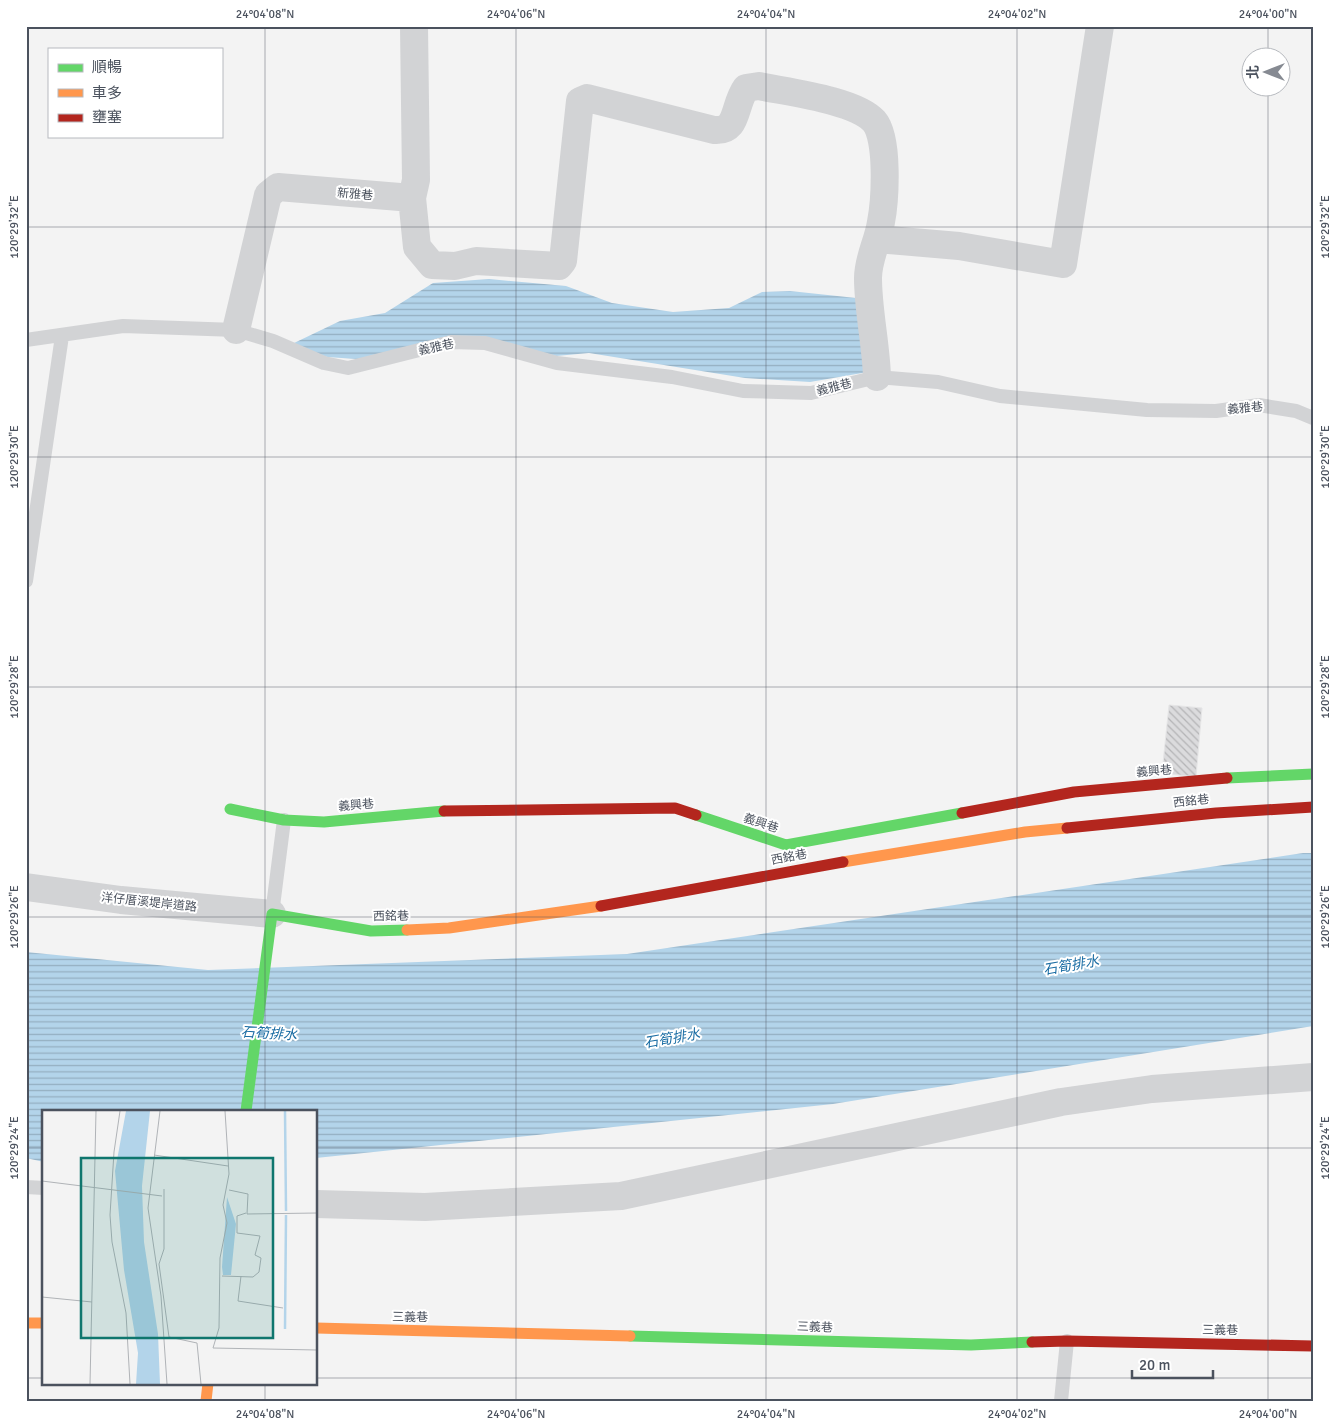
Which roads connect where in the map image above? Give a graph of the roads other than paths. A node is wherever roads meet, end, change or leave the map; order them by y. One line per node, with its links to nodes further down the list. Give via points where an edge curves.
1 (414, 26): 3 (street, via 416,180)
2 (1100, 26): 4 (street, via 1063,264 959,246)
3 (412, 198): 4 (street, via 417,246 432,265 455,266 476,261 559,266 563,261 580,101 587,98 724,131 732,125 738,98 746,88 759,86 845,105 874,121 882,133 885,149 882,221); 5 (street, 新雅巷, via 278,187 272,190 268,195)
4 (877, 239): 8 (street, via 870,257 868,279)
5 (236, 330): 6 (lane, 義雅巷, via 123,326); 8 (lane, 義雅巷, via 273,341 324,363 348,368 451,342 485,343 557,363 672,377 743,391 811,393)
6 (62, 336): 7 (lane, 義雅巷); 10 (lane)
7 (26, 340)
8 (877, 377): 9 (lane, 義雅巷, via 938,382 1000,396 1147,410 1216,411 1259,405)
9 (1313, 418)
10 (26, 581)
11 (1313, 774): 14 (street, 義興巷, via 1074,792 786,845 675,808 459,810 324,822)
12 (1313, 807): 16 (street, 西銘巷, via 1025,832 607,905 449,928 371,931)
13 (230, 808): 14 (street, 義興巷)
14 (284, 820): 16 (lane)
15 (26, 887): 16 (street, 洋仔厝溪堤岸道路, via 121,900)
16 (272, 914): 18 (street)
17 (1313, 1077): 21 (street, via 1152,1089 1061,1102 621,1196 425,1207)
18 (246, 1110)
19 (26, 1187): 20 (lane)
20 (42, 1188)
21 (318, 1204)
22 (26, 1323): 23 (street)
23 (42, 1323)
24 (318, 1328): 25 (street, 三義巷, via 971,1345)
25 (1067, 1341): 26 (street, 三義巷); 29 (lane)
26 (1313, 1346)
27 (208, 1384): 28 (street)
28 (206, 1401)
29 (1061, 1401)

